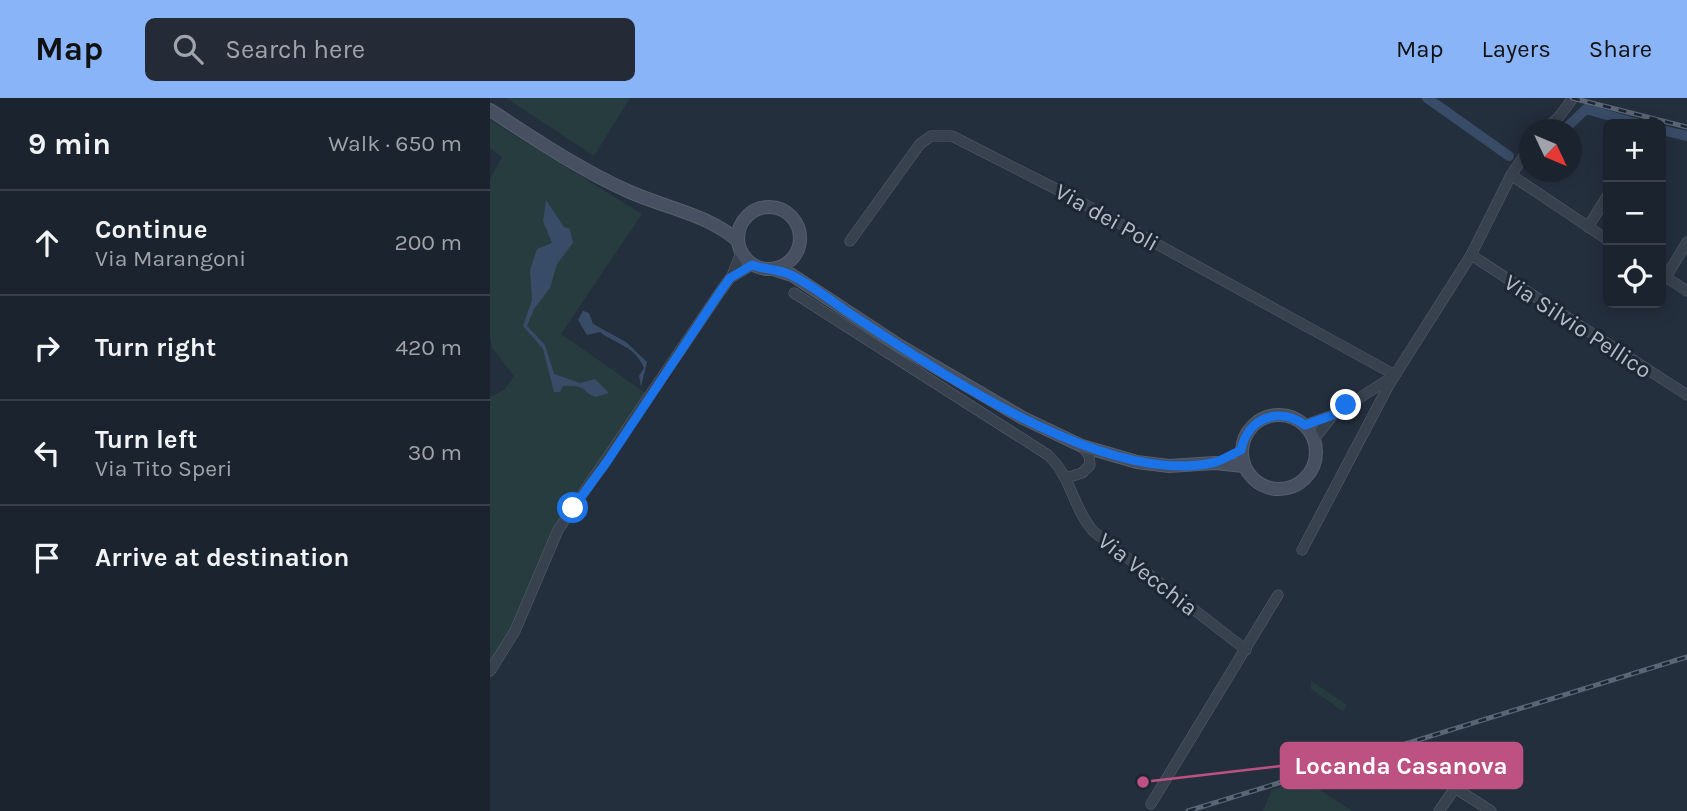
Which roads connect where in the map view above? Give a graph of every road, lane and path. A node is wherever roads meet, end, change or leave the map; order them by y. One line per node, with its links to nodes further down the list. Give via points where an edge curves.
1 (1573, 98): 3 (street)
2 (490, 110): 8 (main road, via 585,170 631,193)
3 (1557, 119)
4 (1519, 162): 5 (street)
5 (1511, 174): 9 (street); 15 (street)
6 (1603, 203): 9 (street)
7 (746, 216): 8 (main road); 13 (main road); 14 (main road, via 761,207 786,212 800,233)
8 (709, 221): 13 (main road)
9 (1588, 227): 10 (street)
10 (1603, 237)
11 (850, 241): 24 (street, Via dei Poli, via 920,144 931,136 952,136)
12 (1687, 242): 18 (street)
13 (739, 247): 16 (main road); 20 (street)
14 (797, 251): 17 (main road); 21 (main road)
15 (1471, 255): 24 (street); 25 (street, Via Silvio Pellico)
16 (752, 265): 17 (main road); 20 (street)
17 (774, 269): 21 (main road)
18 (1666, 271)
19 (1666, 277): 22 (street)
20 (730, 278): 39 (street, via 558,530 515,631)
21 (801, 280): 29 (main road, via 900,346 1023,418)
22 (1687, 291)
23 (794, 293): 35 (street, Via Vecchia, via 1048,454)
24 (1395, 375): 26 (street); 36 (street)
25 (1687, 395)
26 (1333, 415): 27 (street); 28 (street)
27 (1305, 425): 28 (main road); 30 (main road, via 1287,415 1266,417 1249,430)
28 (1314, 439): 34 (main road, via 1313,467 1292,487 1263,486)
29 (1082, 446): 31 (main road); 33 (street)
30 (1241, 450): 32 (main road); 34 (main road)
31 (1114, 456): 32 (main road, via 1169,466); 33 (street)
32 (1215, 463): 34 (main road)
33 (1090, 465): 35 (street)
34 (1244, 466)
35 (1066, 478): 38 (street, Via Vecchia, via 1093,531)
36 (1301, 550)
37 (1278, 595): 38 (street)
38 (1247, 650): 40 (street)
39 (490, 671)
40 (1151, 804)
41 (1439, 811): 42 (street, via 1455,788)
42 (1491, 811)

